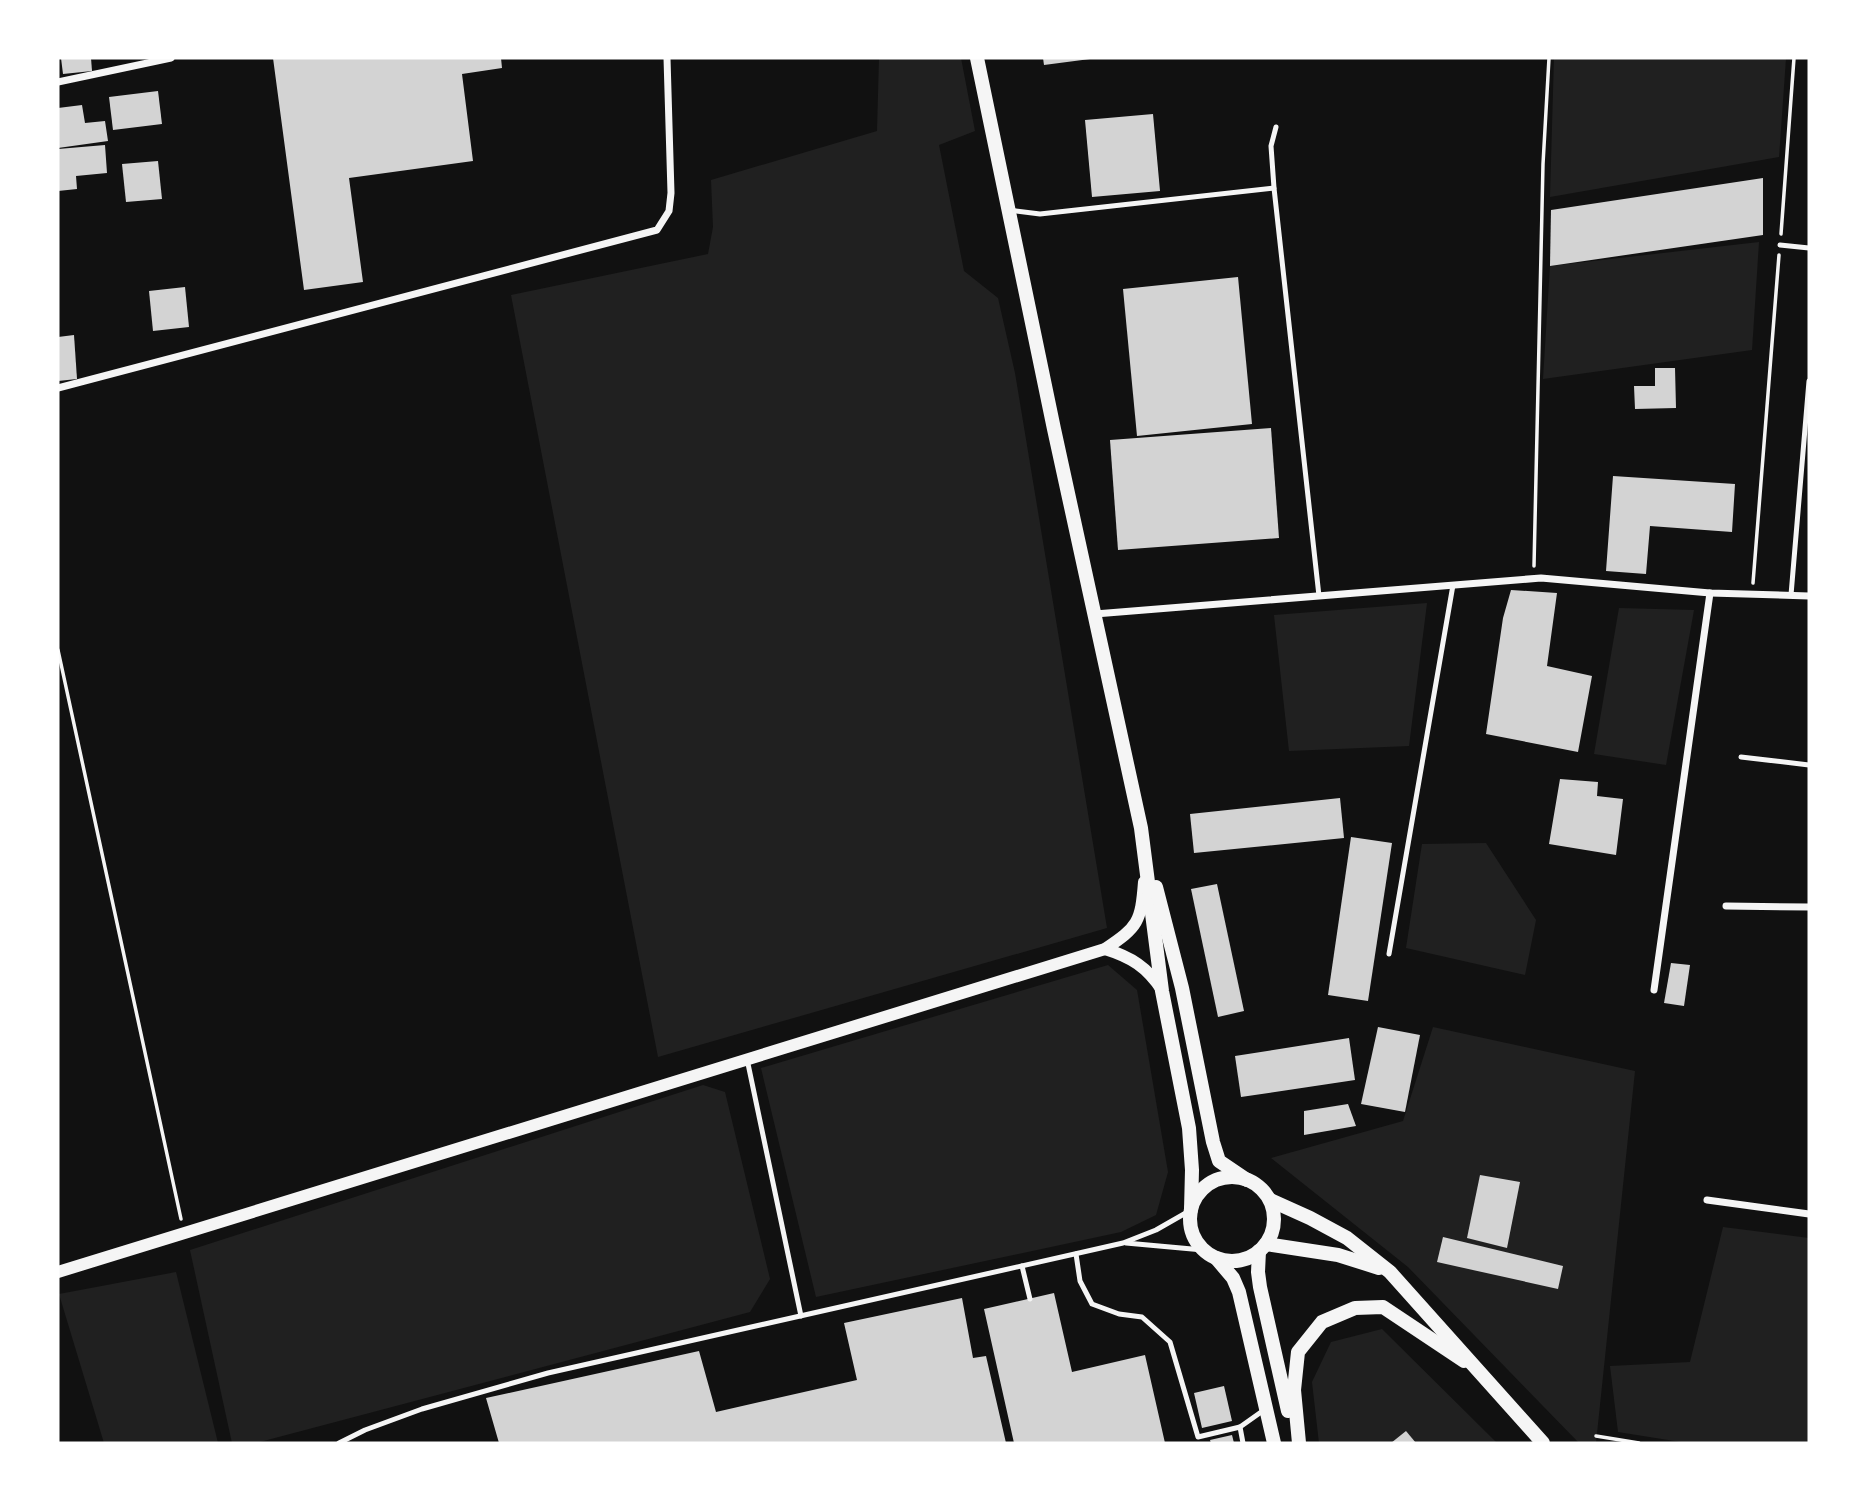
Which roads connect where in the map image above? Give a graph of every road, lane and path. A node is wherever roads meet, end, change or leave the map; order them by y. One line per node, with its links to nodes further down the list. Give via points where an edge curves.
1 (171, 58): 6 (street)
2 (667, 58): 13 (street, via 670,211 657,230)
3 (977, 58): 9 (main road)
4 (1549, 58): 14 (path)
5 (1794, 58): 10 (path)
6 (58, 82)
7 (1276, 127): 8 (lane, via 1271,146)
8 (1274, 188): 9 (lane, via 1040,214); 18 (lane)
9 (1009, 209): 21 (main road)
10 (1780, 245): 11 (lane); 17 (path)
11 (1809, 248)
12 (1809, 381): 19 (lane)
13 (58, 388)
14 (1535, 579): 15 (street); 16 (street)
15 (1453, 585): 18 (street); 30 (lane)
16 (1710, 593): 17 (street); 31 (street)
17 (1752, 594): 19 (street)
18 (1319, 596): 21 (street)
19 (1791, 596): 20 (street)
20 (1809, 596)
21 (1094, 614): 25 (main road)
22 (58, 650): 39 (path)
23 (1741, 757): 24 (lane)
24 (1809, 765)
25 (1141, 828): 26 (main road); 34 (main road, via 1182,988 1213,1142 1219,1161)
26 (1146, 869): 29 (street, via 1138,921); 32 (main road)
27 (1726, 906): 28 (street)
28 (1809, 907)
29 (1105, 949): 32 (street, via 1137,962); 33 (street)
30 (1390, 954)
31 (1654, 990)
32 (1162, 991): 37 (main road, via 1189,1128)
33 (747, 1059): 39 (street); 49 (lane)
34 (1247, 1180): 35 (main road); 37 (main road, via 1233,1177 1207,1186)
35 (1269, 1200): 41 (main road, via 1272,1230); 47 (main road, via 1347,1238)
36 (1707, 1200): 38 (street)
37 (1192, 1210): 40 (lane); 42 (main road, via 1192,1231)
38 (1809, 1214)
39 (184, 1233): 46 (street)
40 (1123, 1243): 42 (lane); 43 (lane)
41 (1262, 1248): 44 (main road, via 1238,1261); 47 (main road, via 1338,1255); 58 (main road, via 1260,1287)
42 (1203, 1250): 44 (main road)
43 (1076, 1254): 45 (lane); 54 (lane, via 1080,1281 1092,1304 1143,1317 1170,1342)
44 (1216, 1258): 51 (main road, via 1239,1292)
45 (1022, 1266): 48 (lane); 49 (lane)
46 (58, 1272)
47 (1390, 1272): 50 (main road)
48 (1030, 1298)
49 (801, 1316): 55 (lane, via 548,1373 422,1409)
50 (1482, 1373): 58 (main road, via 1383,1307 1355,1308 1322,1322 1298,1352 1294,1390); 59 (main road)
51 (1266, 1409): 52 (lane); 57 (main road)
52 (1240, 1427): 54 (lane); 56 (lane)
53 (1596, 1436): 60 (path)
54 (1199, 1440)
55 (340, 1443)
56 (1243, 1443)
57 (1274, 1443)
58 (1297, 1443)
59 (1543, 1443)
60 (1640, 1443)

